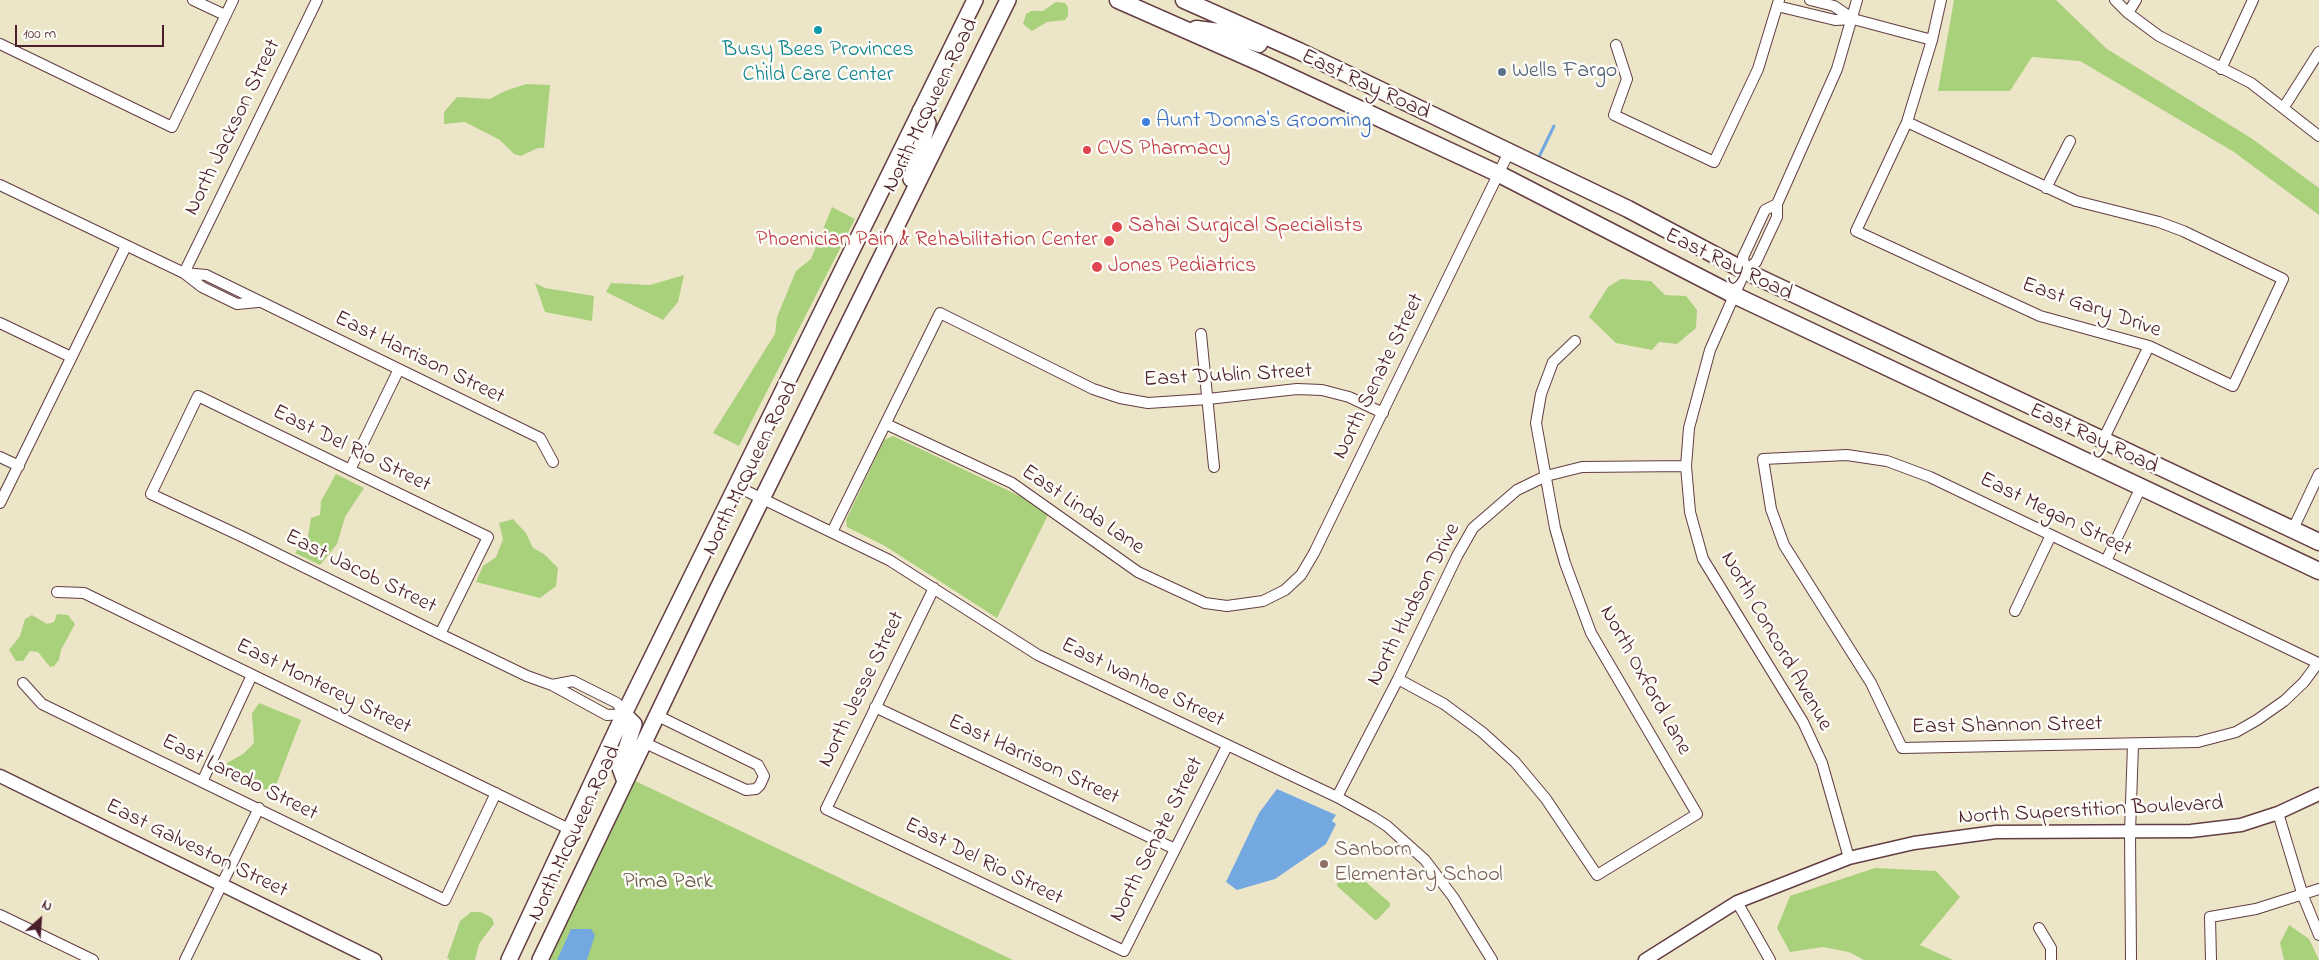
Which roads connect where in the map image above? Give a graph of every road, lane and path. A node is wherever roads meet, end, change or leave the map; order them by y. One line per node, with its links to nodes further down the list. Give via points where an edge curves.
1 (193, 0): 16 (street)
2 (233, 0): 16 (street)
3 (317, 0): 37 (street, North Jackson Street)
4 (975, 0): 26 (main road, North McQueen Road)
5 (1008, 0): 34 (main road, North McQueen Road)
6 (1118, 0): 18 (main road, East Ray Road)
7 (1184, 0): 22 (main road, East Ray Road)
8 (1810, 0): 17 (street, via 1834,6)
9 (1857, 0): 17 (street, North Concord Avenue)
10 (1941, 0): 19 (street)
11 (2115, 0): 15 (street)
12 (2136, 0): 15 (street)
13 (2253, 0): 24 (street)
14 (1778, 3): 17 (street, via 1835,20); 21 (street, via 1758,69 1714,162 1614,115 1627,78)
15 (2128, 13): 24 (street, via 2158,36)
16 (225, 16): 20 (street, via 172,127)
17 (1853, 19): 19 (street); 36 (street, North Concord Avenue, via 1830,86 1777,204 1765,210 1743,257)
18 (1180, 28): 22 (main road, via 1227,32 1286,54); 31 (main road, East Ray Road)
19 (1932, 40): 27 (street)
20 (0, 44)
21 (1616, 45)
22 (1299, 51): 30 (main road, East Ray Road)
23 (2319, 52): 25 (street)
24 (2221, 69): 25 (street, via 2251,83)
25 (2284, 107): 28 (street)
26 (920, 111): 34 (main road, via 928,123 909,183); 58 (main road, North McQueen Road)
27 (1907, 122): 33 (street); 42 (street, East Gary Drive, via 1856,231 2040,316)
28 (2319, 136)
29 (2070, 141): 33 (street)
30 (1509, 152): 31 (street, North Senate Street); 36 (main road, East Ray Road, via 1628,209)
31 (1499, 174): 38 (main road, East Ray Road); 46 (street, North Senate Street)
32 (0, 185): 35 (street, East Harrison Street)
33 (2046, 188): 42 (street, East Gary Drive, via 2076,201 2183,231 2283,279 2234,386)
34 (904, 212): 61 (main road, North McQueen Road)
35 (126, 246): 37 (street, East Harrison Street); 43 (street)
36 (1745, 271): 38 (street, North Concord Avenue); 48 (main road, East Ray Road)
37 (184, 273): 44 (street, East Harrison Street, via 206,275)
38 (1734, 295): 53 (street, North Concord Avenue, via 1710,350 1695,400 1688,428); 59 (main road, East Ray Road)
39 (0, 323): 43 (street)
40 (1201, 334): 45 (street)
41 (1575, 341): 57 (street, North Oxford Lane, via 1553,362 1541,394 1536,423)
42 (2149, 346): 48 (street)
43 (72, 358): 52 (street)
44 (399, 369): 51 (street, East Harrison Street, via 540,438); 55 (street)
45 (1208, 399): 46 (street, East Dublin Street, via 1297,389 1322,390 1349,397); 47 (street, East Dublin Street, via 1148,402 1120,398 1093,389 940,313); 54 (street)
46 (1383, 414): 71 (street, North Senate Street, via 1301,575 1285,590)
47 (886, 424): 64 (street); 71 (street, East Linda Lane, via 1012,483 1138,572 1205,603 1227,606)
48 (2103, 440): 63 (main road, East Ray Road)
49 (0, 457): 52 (street)
50 (1762, 459): 65 (street, East Megan Street, via 1848,455 1887,461 1930,477); 83 (street, East Shannon Street, via 1771,509 1784,545 1872,683 1902,748)
51 (553, 462)
52 (18, 466): 62 (street)
53 (1686, 466): 57 (street, North Hudson Drive, via 1582,467); 97 (street, North Concord Avenue, via 1690,512 1703,559 1803,722 1822,762)
54 (1214, 467)
55 (350, 470): 60 (street, East Del Rio Street, via 198,396); 73 (street, East Del Rio Street, via 488,536)
56 (2319, 474): 63 (street)
57 (1546, 476): 76 (street, North Hudson Drive, via 1517,490 1473,528); 76 (street, North Oxford Lane, via 1565,563 1591,633 1698,814 1597,875 1546,799 1515,762 1444,704)
58 (736, 486): 61 (street, East Ivanhoe Street); 80 (main road, North McQueen Road)
59 (2141, 487): 67 (street); 68 (main road, East Ray Road)
60 (151, 494): 73 (street, East Jacob Street)
61 (762, 498): 64 (street, East Ivanhoe Street); 81 (main road, North McQueen Road)
62 (0, 503)
63 (2293, 529): 66 (main road, East Ray Road)
64 (832, 532): 69 (street, East Ivanhoe Street, via 889,560)
65 (2051, 535): 67 (street, East Megan Street); 72 (street)
66 (2319, 542)
67 (2106, 562): 74 (street, East Megan Street)
68 (2319, 572)
69 (934, 588): 79 (street, North Jesse Street); 84 (street, East Ivanhoe Street, via 1038,655)
70 (57, 592): 75 (street, East Monterey Street, via 84,593)
71 (1263, 601)
72 (2015, 611)
73 (440, 634): 78 (street, East Jacob Street)
74 (2318, 663): 83 (street, East Shannon Street, via 2284,701 2236,732 2198,742)
75 (252, 674): 87 (street); 88 (street, East Monterey Street)
76 (1398, 679): 90 (street, North Hudson Drive)
77 (23, 682): 87 (street, East Laredo Street, via 42,704)
78 (552, 685): 80 (street, East Jacob Street, via 607,715); 80 (street, East Jacob Street, via 573,681 618,703)
79 (875, 707): 92 (street, North Jesse Street); 96 (street, East Harrison Street)
80 (624, 714): 86 (main road, via 634,724 620,768); 94 (main road, North McQueen Road)
81 (656, 716): 82 (main road, North McQueen Road); 82 (street, via 758,765 764,776 760,786 746,790)
82 (643, 742): 86 (main road, North McQueen Road)
83 (2133, 745): 95 (street)
84 (1227, 746): 90 (street, East Ivanhoe Street); 96 (street, North Senate Street)
85 (0, 776): 98 (street, East Galveston Street)
86 (625, 780): 110 (main road, North McQueen Road)
87 (202, 782): 91 (street, East Laredo Street)
88 (496, 793): 91 (street, East Laredo Street, via 445,900); 94 (street, East Monterey Street)
89 (2319, 794): 93 (street, North Superstition Boulevard)
90 (1338, 797): 111 (street, East Ivanhoe Street, via 1387,826 1425,860 1453,897)
91 (259, 808): 98 (street)
92 (826, 809): 105 (street, East Del Rio Street)
93 (2278, 813): 95 (street, North Superstition Boulevard, via 2241,825 2191,831); 100 (street)
94 (569, 829): 109 (main road, North McQueen Road)
95 (2130, 832): 97 (street, North Superstition Boulevard, via 1996,832); 115 (street)
96 (1175, 849): 105 (street, North Senate Street)
97 (1848, 858): 101 (street, North Superstition Boulevard)
98 (222, 884): 107 (street); 108 (street, East Galveston Street)
99 (2319, 889): 100 (street)
100 (2302, 896): 104 (street); 116 (street, via 2210,917)
101 (1737, 902): 112 (street, North Superstition Boulevard); 113 (street)
102 (0, 915): 106 (street)
103 (2039, 928): 114 (street, via 2051,948)
104 (2319, 935)
105 (1124, 951)
106 (93, 960)
107 (185, 960)
108 (375, 960)
109 (509, 960)
110 (540, 960)
111 (1492, 960)
112 (1645, 960)
113 (1770, 960)
114 (2051, 960)
115 (2131, 960)
116 (2211, 960)

